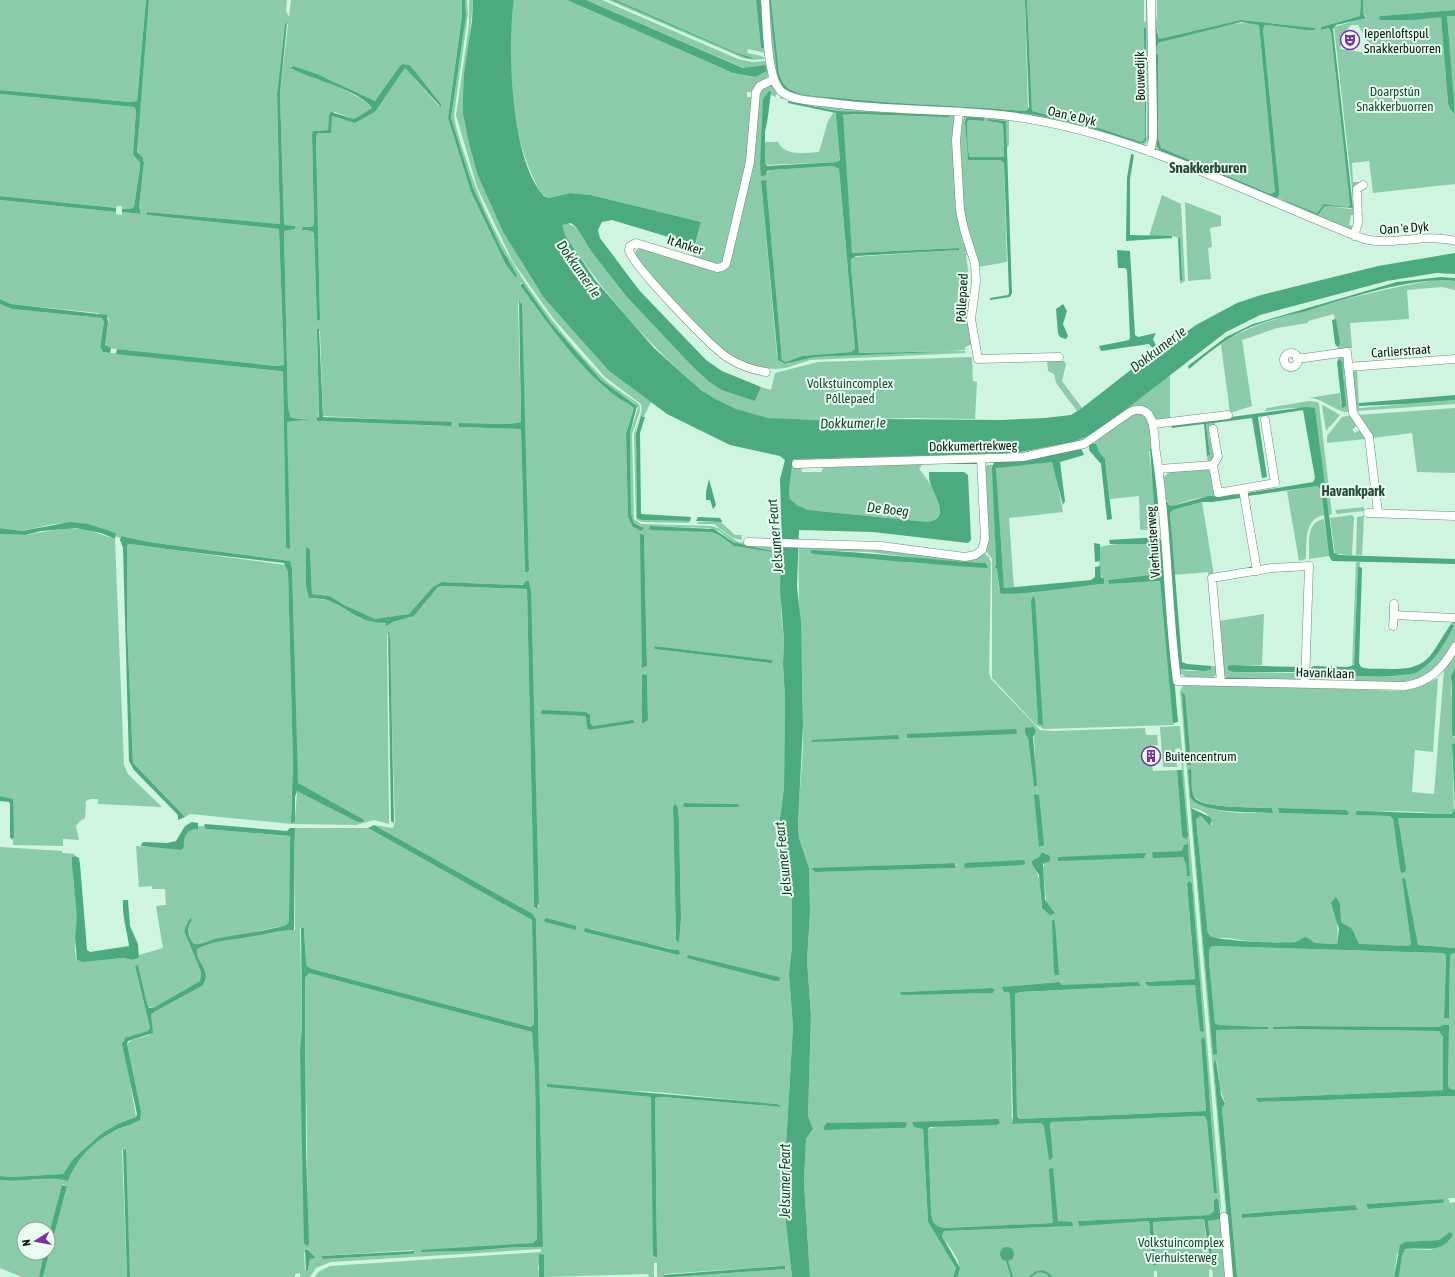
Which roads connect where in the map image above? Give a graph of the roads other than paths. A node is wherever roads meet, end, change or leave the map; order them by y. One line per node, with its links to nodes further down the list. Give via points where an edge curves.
1 (765, 0): 3 (street)
2 (1151, 0): 5 (street, Bouwedijk, via 1153,126)
3 (774, 79): 4 (street, Oan 'e Dyk, via 781,91 810,101); 13 (street, It Anker, via 760,86 756,92 750,162 726,264 717,268 636,243 630,246 629,250 653,282 723,354 738,363)
4 (959, 112): 5 (street, Oan 'e Dyk, via 1051,122 1105,136); 9 (street, Pôllepaed, via 956,140 959,198 964,229 977,274 972,319 978,359)
5 (1150, 152): 7 (street, Oan 'e Dyk)
6 (1363, 185): 7 (street, via 1357,189 1358,216)
7 (1354, 236): 8 (street, Oan 'e Dyk, via 1381,242 1439,237)
8 (1455, 241)
9 (1059, 357)
10 (1297, 359): 12 (street, via 1347,352)
11 (1455, 359): 12 (street, Carlierstraat)
12 (1348, 367): 24 (street, via 1353,413 1369,437)
13 (766, 372)
14 (1228, 415): 16 (street)
15 (1264, 420): 22 (street, via 1275,483)
16 (1153, 424): 18 (street, Dokkumertrekweg, via 1149,415 1139,410 1130,412 1099,435 1080,445 1023,457); 21 (street, Vierhuisterweg)
17 (1213, 429): 20 (street, via 1218,455)
18 (981, 459): 19 (street, Dokkumertrekweg); 26 (street, via 984,539 982,550 975,555 965,557 881,546)
19 (796, 464)
20 (1213, 465): 21 (street); 22 (street, via 1218,493)
21 (1159, 470): 33 (street, Vierhuisterweg)
22 (1243, 489): 27 (street)
23 (1368, 513): 24 (street)
24 (1378, 513): 25 (street)
25 (1455, 516)
26 (748, 542)
27 (1257, 571): 34 (street, via 1212,578); 35 (street, via 1309,566)
28 (1394, 604): 29 (street)
29 (1394, 615): 30 (street); 31 (street)
30 (1455, 618)
31 (1393, 626)
32 (1455, 647): 35 (street, Havanklaan, via 1441,669 1416,684)
33 (1177, 681): 34 (street, Havanklaan)
34 (1221, 682): 35 (street, Havanklaan)
35 (1305, 684)
36 (1224, 1217): 37 (street)
37 (1229, 1277)

